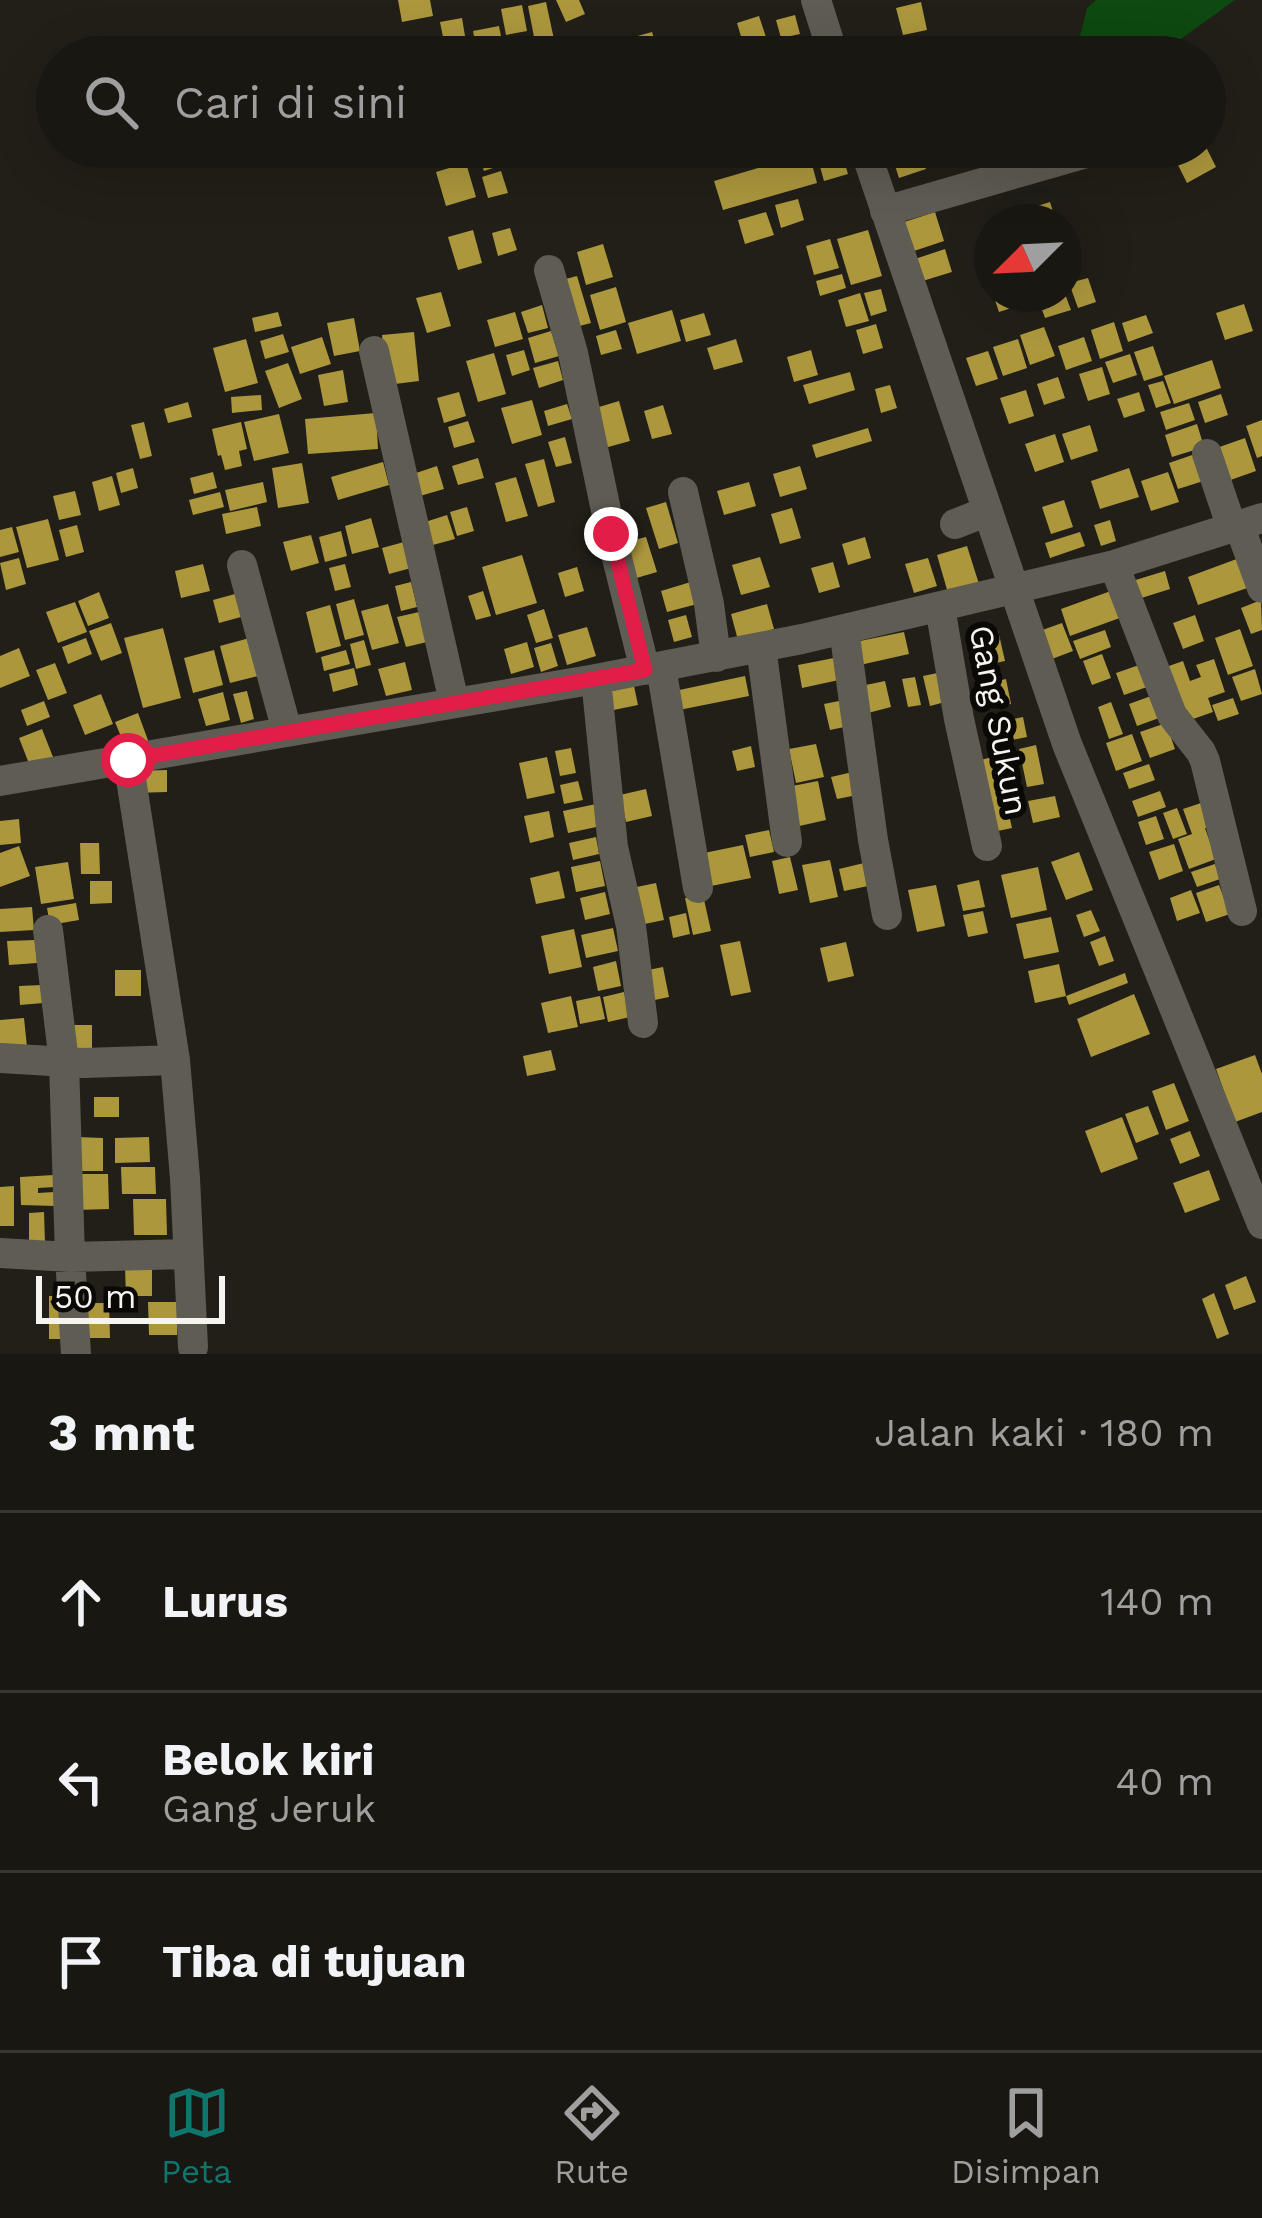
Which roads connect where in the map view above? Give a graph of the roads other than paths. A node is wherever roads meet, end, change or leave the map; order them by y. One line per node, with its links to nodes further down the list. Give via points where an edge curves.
1 (816, 0): 2 (street)
2 (828, 36)
3 (871, 168): 5 (street)
4 (1034, 168): 5 (street)
5 (885, 211): 10 (street)
6 (549, 270): 21 (street, via 611,534)
7 (374, 351): 23 (street)
8 (1207, 454): 12 (street)
9 (683, 492): 20 (street)
10 (988, 511): 11 (street); 16 (street)
11 (955, 524)
12 (1244, 524): 14 (street, via 1185,553); 15 (street)
13 (242, 565): 24 (street)
14 (1114, 565): 16 (street); 30 (street, via 1172,716 1205,761)
15 (1262, 588)
16 (1015, 590): 17 (street); 37 (street, via 1067,744)
17 (940, 607): 18 (street); 28 (street, Gang Sukun)
18 (844, 629): 19 (street); 31 (street)
19 (761, 647): 20 (street); 27 (street)
20 (716, 657): 21 (street)
21 (653, 669): 22 (street); 29 (street)
22 (596, 680): 23 (street); 33 (street)
23 (454, 702): 24 (street)
24 (287, 731): 25 (street)
25 (128, 760): 26 (street); 35 (street)
26 (0, 781)
27 (787, 842)
28 (987, 846)
29 (698, 888)
30 (1242, 911)
31 (887, 915)
32 (48, 930): 36 (street)
33 (643, 1023)
34 (0, 1058): 36 (street)
35 (175, 1060): 36 (street); 39 (street)
36 (64, 1062): 40 (street)
37 (1262, 1225)
38 (0, 1253): 40 (street)
39 (188, 1253): 40 (street); 41 (street)
40 (70, 1257): 42 (street)
41 (193, 1347)
42 (76, 1354)

